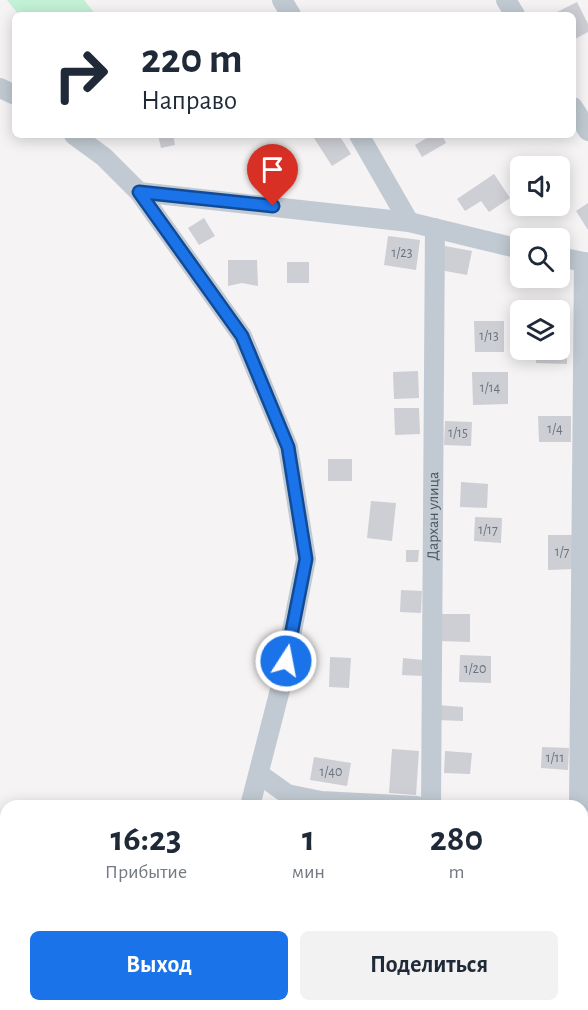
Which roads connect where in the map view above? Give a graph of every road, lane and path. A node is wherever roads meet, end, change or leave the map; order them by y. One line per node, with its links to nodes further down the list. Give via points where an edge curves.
1 (576, 112): 2 (street)
2 (588, 131)
3 (78, 138): 5 (street)
4 (361, 138): 6 (street)
5 (139, 192): 6 (street); 11 (street, via 242,336 288,447 306,559)
6 (409, 222): 7 (street)
7 (435, 228): 8 (street); 14 (street, Дархан улица)
8 (510, 247)
9 (570, 259): 10 (street)
10 (586, 263): 15 (street)
11 (259, 774): 12 (street); 13 (street, via 286,794)
12 (252, 800)
13 (316, 800)
14 (431, 800)
15 (580, 800)

